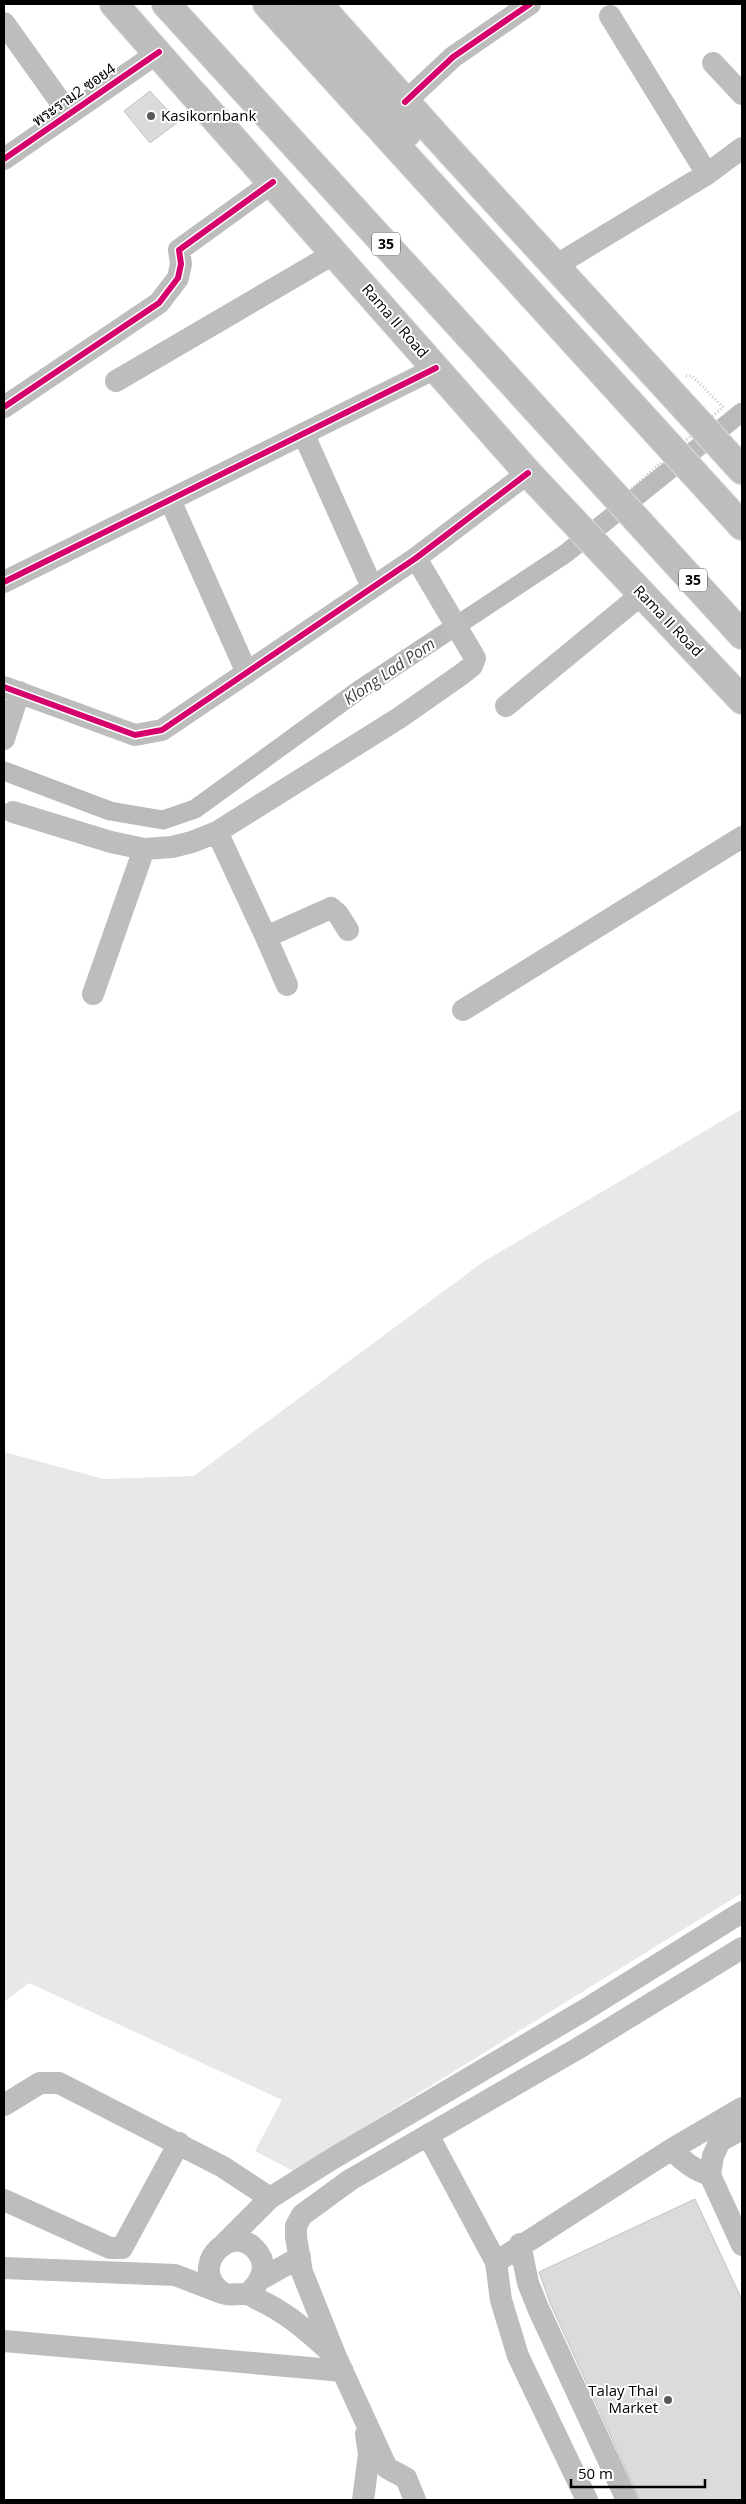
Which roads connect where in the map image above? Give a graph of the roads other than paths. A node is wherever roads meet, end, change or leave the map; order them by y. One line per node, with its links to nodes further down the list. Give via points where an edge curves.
1 (114, 4): 9 (main road, Rama II Road)
2 (166, 4): 33 (main road, 35)
3 (266, 4): 23 (main road)
4 (302, 4): 23 (main road)
5 (318, 4): 12 (main road)
6 (530, 4): 12 (street, via 453,57)
7 (610, 16): 16 (street)
8 (4, 23): 13 (street)
9 (159, 52): 13 (street, พระราม2 ซอย4); 17 (main road, Rama II Road)
10 (713, 63): 11 (street)
11 (742, 94)
12 (406, 102): 19 (main road)
13 (69, 114): 15 (street, พระราม2 ซอย4)
14 (742, 148): 16 (street)
15 (4, 159)
16 (708, 174): 19 (street)
17 (272, 182): 18 (main road, Rama II Road); 22 (street, via 179,250 178,278 159,303)
18 (335, 253): 20 (main road, Rama II Road); 21 (street)
19 (556, 266): 25 (main road)
20 (436, 368): 24 (street); 26 (main road, Rama II Road)
21 (116, 381)
22 (4, 406)
23 (649, 423): 28 (main road)
24 (304, 435): 27 (street); 31 (street)
25 (734, 461)
26 (528, 473): 29 (street); 32 (main road, Rama II Road)
27 (170, 500): 30 (street); 34 (street)
28 (742, 526)
29 (416, 558): 31 (street); 40 (street, via 474,658 472,666 399,718)
30 (4, 582)
31 (372, 587): 34 (street)
32 (642, 594): 36 (main road, Rama II Road); 37 (street)
33 (742, 635)
34 (247, 673): 35 (street, via 162,730 151,734 135,735)
35 (12, 689): 38 (street)
36 (742, 700)
37 (506, 706)
38 (4, 740)
39 (12, 812): 42 (street)
40 (217, 832): 42 (street, via 172,847); 44 (street)
41 (742, 837): 47 (street)
42 (144, 849): 46 (street)
43 (348, 930): 44 (street, via 331,908)
44 (266, 937): 45 (street)
45 (287, 985)
46 (92, 994)
47 (463, 1010)
48 (742, 1912): 57 (street)
49 (742, 1948): 53 (street)
50 (4, 2105): 54 (street, via 40,2083 59,2083)
51 (742, 2108): 55 (street)
52 (742, 2129): 56 (street, via 720,2141)
53 (428, 2134): 63 (street, via 350,2180 302,2215 296,2232); 64 (street)
54 (179, 2143): 57 (street); 61 (street)
55 (672, 2149): 56 (street, via 698,2171); 59 (street)
56 (710, 2175): 60 (street)
57 (270, 2198): 62 (street)
58 (4, 2200): 61 (street, via 110,2248)
59 (520, 2244): 64 (street); 75 (street, via 528,2283 538,2308)
60 (742, 2245)
61 (122, 2248): 66 (street)
62 (218, 2251): 67 (street); 68 (street, via 210,2279 216,2288); 68 (street, via 235,2240 254,2248 261,2258 263,2268)
63 (300, 2257): 68 (street); 70 (street, via 302,2272)
64 (496, 2262): 72 (street, via 501,2300 518,2356)
65 (4, 2268): 66 (street)
66 (118, 2272): 67 (street)
67 (175, 2275): 68 (street)
68 (244, 2289): 70 (street, via 296,2321)
69 (4, 2341): 70 (street)
70 (339, 2364): 71 (street)
71 (364, 2417): 73 (street, via 369,2454); 74 (street, via 387,2468 406,2478)
72 (584, 2499)
73 (363, 2500)
74 (416, 2500)
75 (627, 2500)

